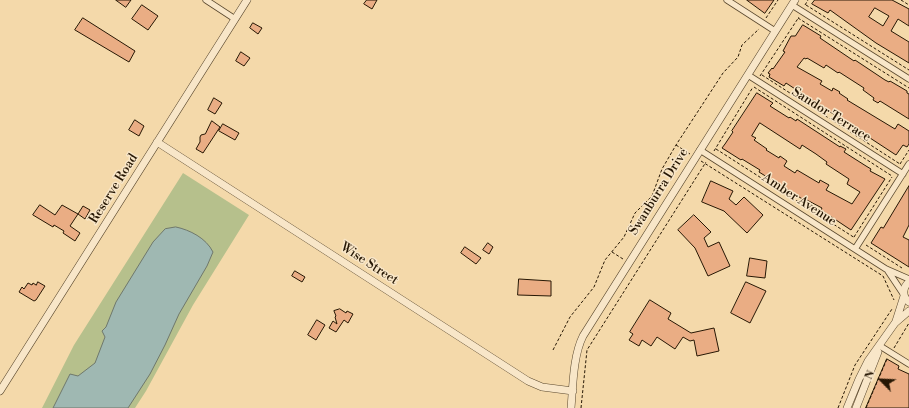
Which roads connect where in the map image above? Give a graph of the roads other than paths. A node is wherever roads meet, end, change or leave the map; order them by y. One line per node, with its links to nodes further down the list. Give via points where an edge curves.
1 (206, 0): 5 (street)
2 (247, 0): 5 (street, Reserve Road)
3 (729, 1): 6 (street)
4 (794, 2): 6 (street, Swanburra Drive); 8 (street)
5 (235, 18): 9 (street, Reserve Road)
6 (775, 31): 7 (street, Swanburra Drive)
7 (748, 75): 10 (street, Swanburra Drive); 12 (street, Sandor Terrace)
8 (909, 79)
9 (158, 142): 22 (street, Reserve Road); 23 (street, Wise Street, via 528,381 542,387)
10 (700, 150): 13 (street, Amber Avenue); 23 (street, Swanburra Drive, via 583,336 577,351)
11 (909, 164): 12 (street)
12 (903, 174): 13 (street)
13 (855, 249): 14 (street, Amber Avenue)
14 (886, 269): 15 (street, Amber Avenue); 16 (street, Amber Avenue)
15 (909, 281): 16 (street, via 904,288)
16 (904, 296): 17 (street); 19 (street)
17 (909, 302)
18 (909, 311): 19 (street)
19 (895, 323): 20 (street)
20 (880, 346): 21 (street); 25 (street, via 863,370); 26 (street)
21 (909, 364)
22 (0, 391)
23 (573, 391): 24 (street, Swanburra Drive)
24 (571, 408)
25 (847, 408)
26 (856, 408)

